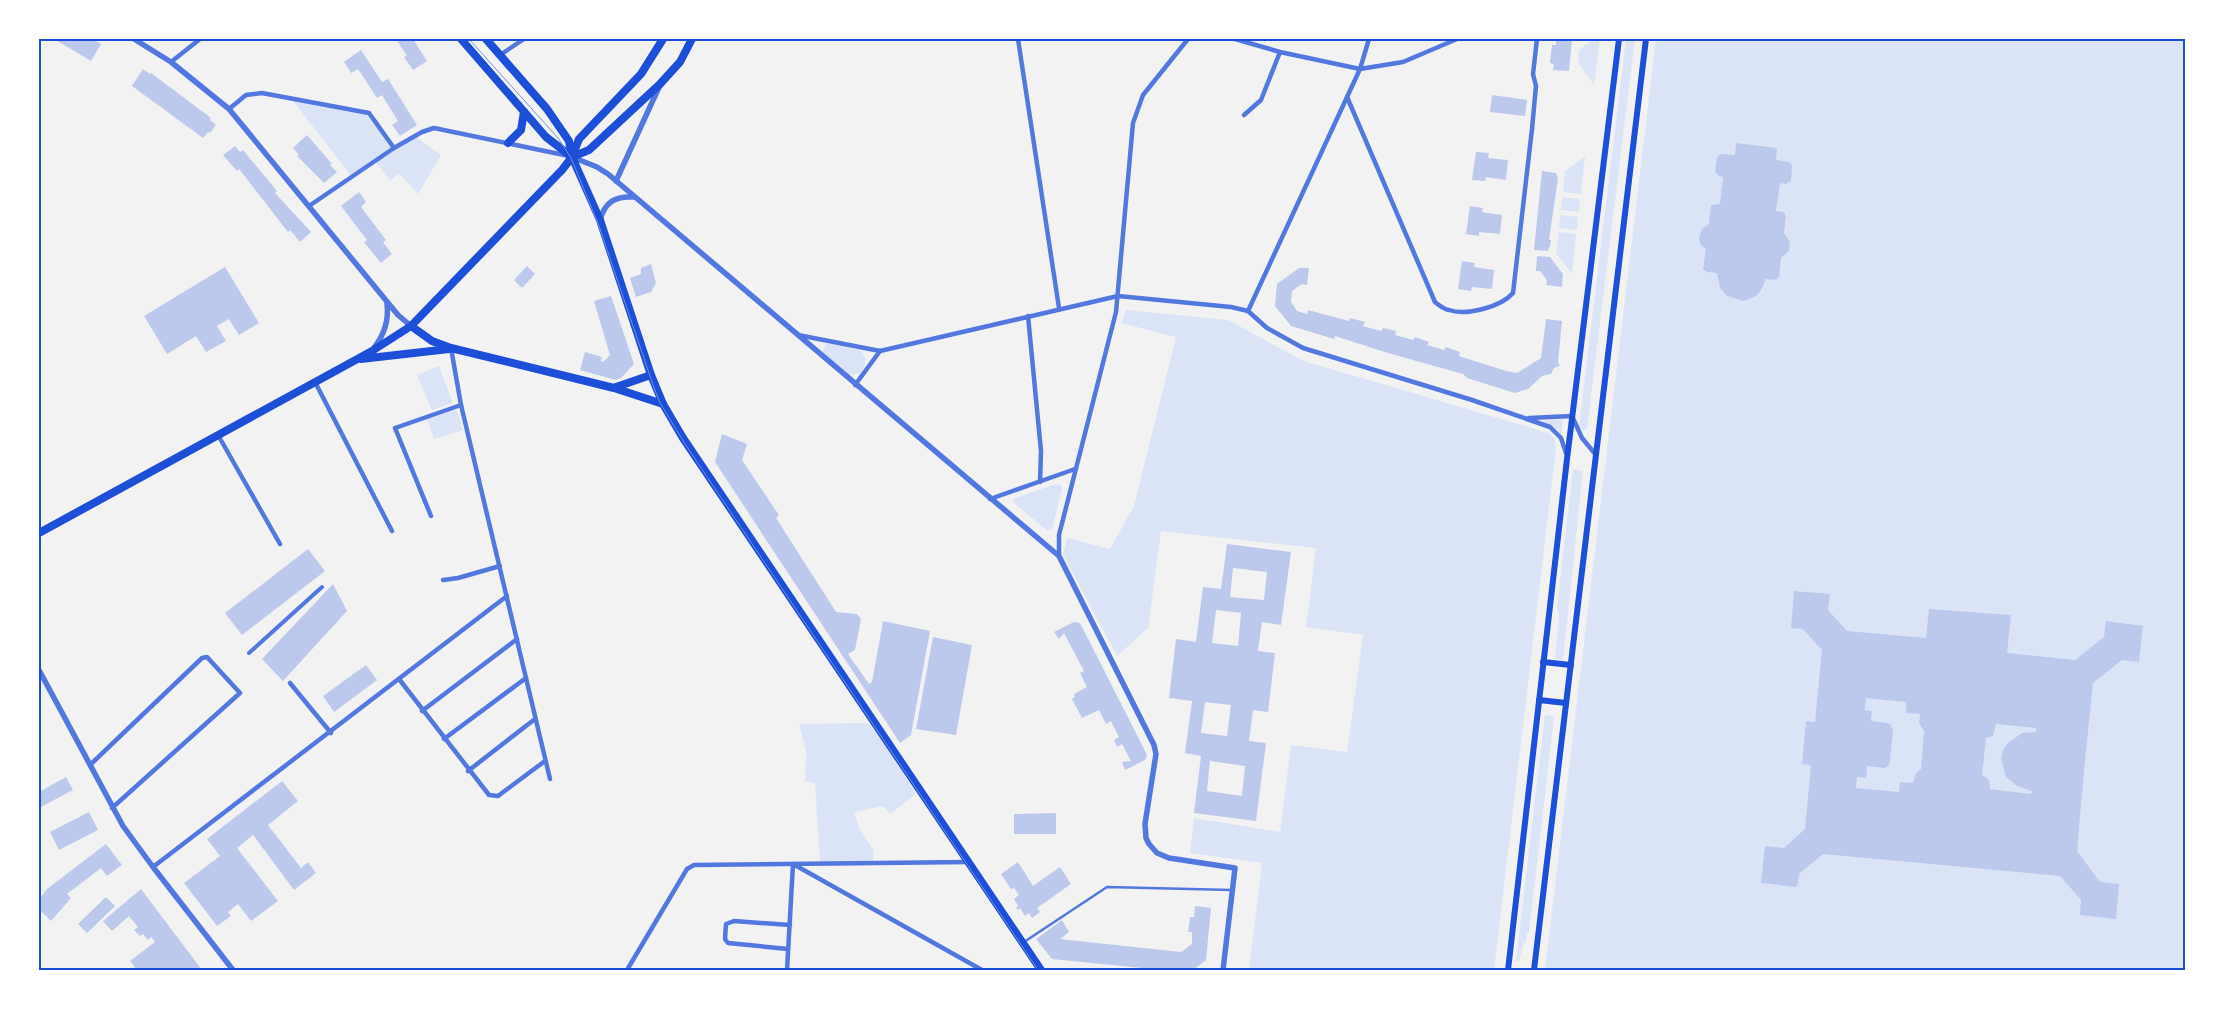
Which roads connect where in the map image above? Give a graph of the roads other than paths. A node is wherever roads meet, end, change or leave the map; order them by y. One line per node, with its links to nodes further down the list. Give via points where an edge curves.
1 (134, 39): 18 (street)
2 (200, 39): 18 (street)
3 (461, 39): 23 (main road)
4 (486, 39): 17 (main road)
5 (524, 39): 17 (street)
6 (663, 39): 27 (main road, via 641,74 580,139)
7 (692, 39): 20 (main road, via 680,62)
8 (1018, 39): 34 (street)
9 (1188, 39): 32 (street, via 1143,95 1136,110 1128,164)
10 (1235, 39): 16 (street)
11 (1369, 39): 19 (street)
12 (1457, 39): 19 (street, via 1404,62)
13 (1537, 39): 21 (street, via 1533,120 1513,293 1497,305 1458,312 1435,302)
14 (1619, 39): 49 (main road)
15 (1646, 39): 52 (main road)
16 (1280, 52): 19 (street); 24 (street, via 1261,100)
17 (500, 55): 27 (main road, via 557,123 570,144)
18 (171, 62): 22 (street)
19 (1360, 69): 21 (street)
20 (660, 84): 27 (main road, via 589,150); 28 (street)
21 (1346, 97): 35 (street)
22 (229, 109): 26 (street, via 246,96 262,93 369,113); 30 (street)
23 (524, 112): 25 (main road, via 521,130); 27 (main road, via 546,137)
24 (1244, 115)
25 (508, 143): 26 (street, via 434,128); 27 (street)
26 (394, 148): 30 (street)
27 (572, 157): 28 (street, via 597,167); 31 (main road); 37 (main road)
28 (616, 181): 29 (street)
29 (634, 197): 31 (street, via 611,201); 38 (street)
30 (309, 206): 33 (street)
31 (600, 220): 43 (main road)
32 (1118, 296): 34 (street); 35 (street); 54 (street, via 1109,344)
33 (386, 302): 37 (street); 40 (street, via 386,324)
34 (1059, 308): 36 (street)
35 (1248, 311): 50 (street, via 1267,328 1303,348)
36 (1028, 316): 41 (street); 55 (street, via 1041,452)
37 (411, 326): 39 (main road, via 432,341); 40 (main road)
38 (796, 334): 41 (street); 45 (street)
39 (451, 348): 42 (main road); 46 (main road); 48 (street)
40 (372, 351): 42 (main road)
41 (880, 351): 45 (street)
42 (356, 360): 44 (main road)
43 (652, 375): 46 (main road); 47 (main road)
44 (315, 382): 51 (main road); 58 (street)
45 (855, 385): 56 (street)
46 (614, 388): 47 (main road)
47 (664, 404): 85 (main road, via 703,468)
48 (462, 405): 57 (street, via 395,428); 62 (street)
49 (1572, 416): 50 (street); 52 (street, via 1582,438); 53 (main road)
50 (1525, 418): 53 (street, via 1557,434 1564,443)
51 (218, 435): 59 (main road); 60 (street)
52 (1596, 455): 69 (main road)
53 (1567, 459): 68 (main road)
54 (1075, 469): 55 (street); 61 (street, via 1058,535)
55 (1040, 482): 56 (street)
56 (990, 499): 61 (street)
57 (431, 516)
58 (392, 531)
59 (39, 533)
60 (280, 544)
61 (1059, 556): 88 (street, via 1154,745 1156,754 1145,824 1149,844 1157,853 1169,858 1235,868)
62 (500, 566): 63 (street); 65 (street)
63 (443, 580)
64 (322, 587): 67 (street)
65 (506, 596): 66 (street); 72 (street)
66 (517, 639): 71 (street); 76 (street)
67 (249, 654)
68 (1543, 662): 69 (main road); 74 (main road)
69 (1571, 665): 75 (main road)
70 (39, 670): 81 (street)
71 (526, 678): 77 (street); 79 (street)
72 (399, 679): 76 (street); 78 (street)
73 (290, 683): 78 (street)
74 (1539, 700): 75 (main road); 98 (main road)
75 (1566, 703): 99 (main road)
76 (422, 711): 79 (street)
77 (535, 719): 80 (street); 82 (street)
78 (331, 733): 87 (street)
79 (444, 739): 82 (street)
80 (545, 761): 82 (street, via 493,797); 83 (street)
81 (90, 765): 84 (street); 84 (street, via 202,658 207,657 240,693)
82 (468, 771)
83 (550, 779)
84 (112, 808): 87 (street)
85 (968, 862): 86 (street); 90 (main road)
86 (793, 864): 89 (street); 93 (street, via 694,865 687,869); 95 (street)
87 (152, 867): 92 (street)
88 (1232, 890): 90 (lane, via 1107,887); 97 (street)
89 (790, 925): 91 (street); 91 (street, via 726,924 725,940 728,943)
90 (1022, 943): 96 (main road)
91 (788, 949): 94 (street)
92 (233, 970)
93 (627, 970)
94 (787, 970)
95 (982, 970)
96 (1041, 970)
97 (1223, 970)
98 (1508, 970)
99 (1534, 970)

